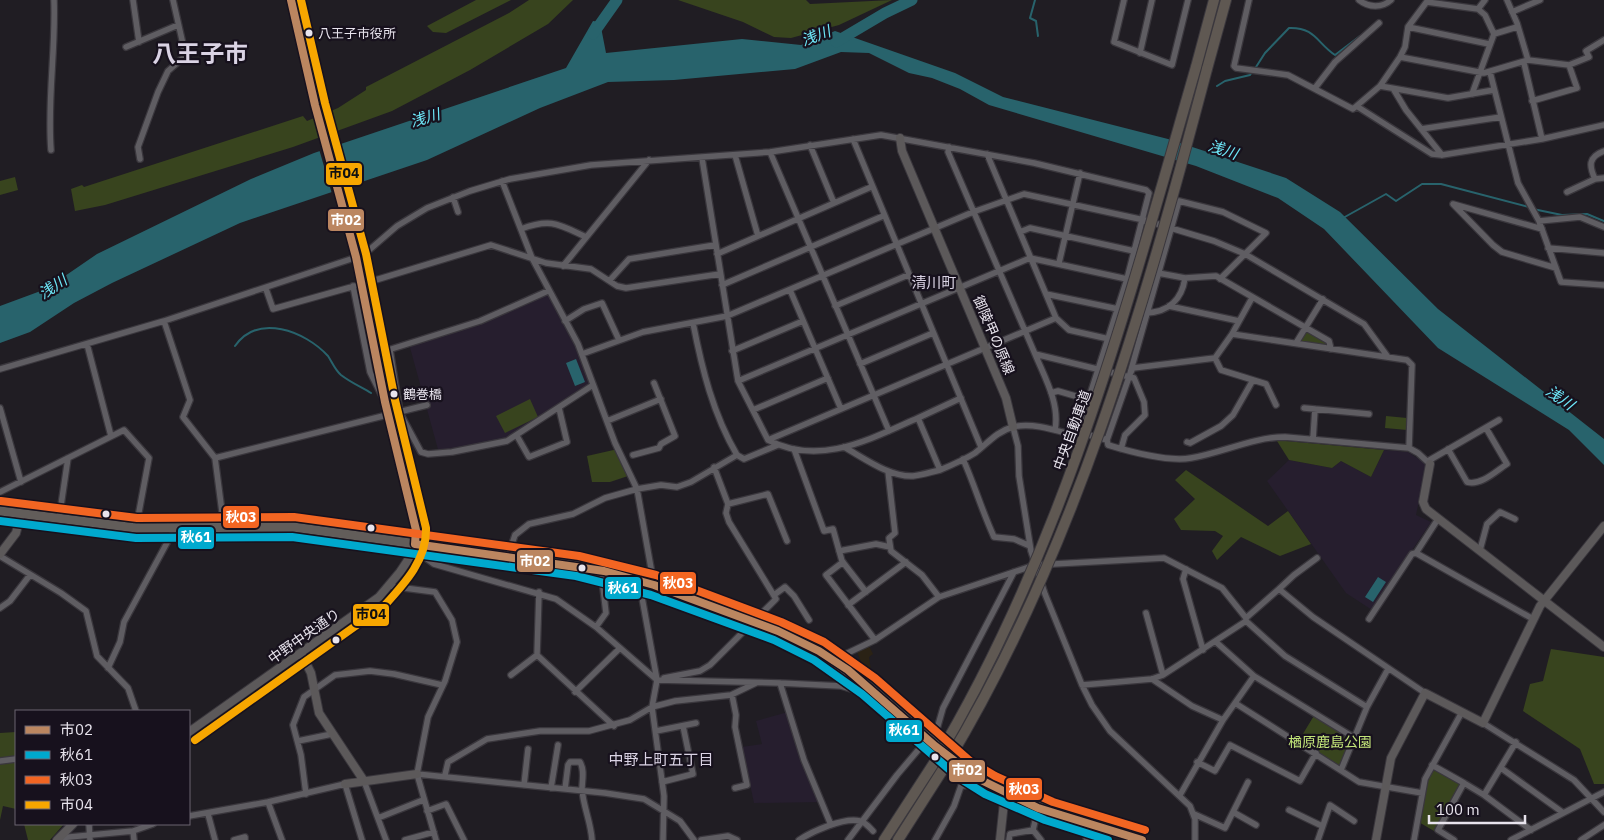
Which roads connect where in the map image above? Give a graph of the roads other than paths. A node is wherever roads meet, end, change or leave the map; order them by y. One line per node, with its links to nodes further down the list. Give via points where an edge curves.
1 (54, 0): 50 (street, via 55,49 49,116)
2 (132, 0): 25 (street)
3 (173, 0): 20 (street)
4 (291, 0): 92 (street, via 315,105)
5 (1124, 0): 28 (street, via 1114,42)
6 (1152, 0): 28 (street)
7 (1188, 0): 28 (street, via 1172,65)
8 (1214, 0): 300 (highway, 中央自動車道, bridge, via 1136,278 1084,440 1011,617)
9 (1226, 0): 300 (highway, 中央自動車道, bridge, via 1148,282 1096,444 1035,596 959,744)
10 (1249, 0): 35 (street, via 1234,66 1288,75)
11 (1359, 0): 12 (street, via 1365,5 1378,6)
12 (1391, 0)
13 (1485, 0): 17 (street)
14 (1507, 0): 18 (street)
15 (1540, 0): 18 (street)
16 (1427, 1): 17 (street); 21 (street)
17 (1478, 9): 23 (street, via 1485,15)
18 (1512, 12): 22 (street)
19 (1379, 23): 35 (street, via 1335,62)
20 (178, 25): 25 (street); 57 (street, via 184,57 168,71 158,92 138,147)
21 (1408, 27): 26 (street); 29 (street)
22 (1517, 28): 23 (street); 30 (street)
23 (1494, 34): 26 (street)
24 (1604, 40): 31 (street, via 1586,51 1589,57)
25 (139, 42): 27 (street)
26 (1489, 44): 32 (street)
27 (126, 47)
28 (1140, 53)
29 (1400, 57): 32 (street); 34 (street)
30 (1526, 62): 31 (street); 33 (street); 39 (street)
31 (1569, 65): 39 (street, via 1577,88)
32 (1479, 72): 33 (street); 38 (street)
33 (1490, 72): 37 (street)
34 (1380, 86): 36 (street); 40 (street)
35 (1315, 88): 40 (street, via 1353,109)
36 (1394, 90): 38 (street, via 1448,98); 43 (street)
37 (1494, 90): 38 (street); 41 (street)
38 (1472, 94)
39 (1532, 101): 46 (street)
40 (1358, 107): 55 (street, via 1432,154)
41 (1500, 116): 43 (street); 48 (street)
42 (1604, 125): 46 (street)
43 (1421, 129): 55 (street)
44 (900, 138): 45 (street, via 881,135); 49 (street); 76 (street, 御陵甲の原線, via 902,151)
45 (853, 139): 47 (street); 63 (street)
46 (1542, 139): 48 (street)
47 (810, 145): 52 (street); 67 (street)
48 (1509, 145): 55 (street); 74 (street, via 1518,183)
49 (949, 147): 53 (street); 70 (street, via 948,152)
50 (51, 150)
51 (1604, 151): 61 (street, via 1591,159)
52 (770, 152): 54 (street); 72 (street)
53 (987, 154): 59 (street); 66 (street)
54 (735, 155): 56 (street); 82 (street)
55 (1442, 155)
56 (702, 158): 58 (street); 84 (street)
57 (140, 159)
58 (649, 160): 62 (street, via 556,169); 83 (street)
59 (1080, 173): 68 (street); 73 (street, via 1148,191)
60 (1604, 178): 61 (street)
61 (1594, 180): 64 (street)
62 (502, 181): 65 (street); 79 (street)
63 (871, 187): 67 (street); 71 (street)
64 (1567, 192)
65 (453, 197): 69 (street); 92 (street, via 412,217 368,251)
66 (1006, 199): 68 (street, via 1024,194); 70 (street); 80 (street)
67 (834, 203): 72 (street)
68 (1073, 205): 73 (street); 81 (street)
69 (458, 212)
70 (973, 212): 76 (street); 98 (street)
71 (883, 216): 85 (street); 86 (street)
72 (798, 219): 82 (street); 86 (street)
73 (1144, 220): 77 (street); 88 (street)
74 (1539, 221): 75 (street, via 1580,217); 78 (street)
75 (1604, 227)
76 (935, 229): 85 (street); 109 (street, 御陵甲の原線)
77 (1171, 229): 91 (street); 91 (street, via 1179,200 1222,212 1266,233); 99 (street)
78 (1542, 229): 87 (street); 97 (street, via 1453,204 1502,252)
79 (521, 230): 83 (street, via 536,223 554,223); 93 (street)
80 (1020, 232): 81 (street, via 1030,228); 94 (street)
81 (1066, 235): 88 (street); 95 (street)
82 (758, 236): 90 (street)
83 (586, 237): 96 (street)
84 (715, 245): 90 (street); 106 (street, via 629,259)
85 (896, 246): 101 (street); 102 (street)
86 (810, 247): 102 (street); 107 (street)
87 (1548, 248): 89 (street); 97 (street)
88 (1134, 251): 104 (street)
89 (1604, 253)
90 (717, 254): 100 (street)
91 (1246, 254): 105 (street); 115 (street)
92 (356, 255): 110 (street); 154 (street)
93 (532, 258): 96 (street); 112 (street); 140 (street, via 491,245 370,282)
94 (1030, 258): 95 (street); 98 (street); 113 (street)
95 (1059, 263): 104 (street)
96 (563, 266): 106 (street, via 592,268)
97 (1556, 268): 108 (street, via 1561,282)
98 (999, 271): 109 (street); 129 (street)
99 (1158, 273): 103 (street); 120 (street)
100 (720, 274): 106 (street, via 626,288); 107 (street)
101 (908, 275): 116 (street); 117 (street)
102 (823, 276): 111 (street); 117 (street)
103 (1185, 278): 105 (street, via 1216,276); 118 (street, via 1183,292)
104 (1127, 279): 119 (street)
105 (1220, 279): 114 (street)
106 (610, 280)
107 (722, 285): 121 (street)
108 (1604, 285)
109 (960, 287): 116 (street); 138 (street, 御陵甲の原線)
110 (266, 289): 123 (street); 162 (street, via 273,309 354,286 370,372)
111 (790, 290): 121 (street); 125 (street)
112 (548, 291): 124 (street); 140 (street, via 480,321)
113 (1046, 294): 119 (street); 122 (street)
114 (1252, 298): 126 (street); 128 (street)
115 (1323, 299): 128 (street); 144 (street, via 1364,324)
116 (920, 304): 130 (street); 132 (street)
117 (836, 306): 132 (street)
118 (1169, 306): 120 (street); 126 (street)
119 (1118, 309): 133 (street)
120 (1146, 313): 150 (street)
121 (727, 316): 127 (street); 141 (street)
122 (1056, 318): 129 (street); 133 (street, via 1069,330)
123 (164, 321): 136 (street); 198 (street, via 190,400 183,417)
124 (565, 321): 134 (street, via 584,308 602,303); 142 (street)
125 (803, 321): 137 (street); 141 (street)
126 (1239, 321): 131 (street)
127 (693, 323): 134 (street); 196 (street, via 702,373 724,432)
128 (1305, 327): 135 (street); 139 (street, via 1329,341)
129 (1025, 331): 138 (street); 143 (street)
130 (933, 333): 146 (street); 147 (street)
131 (1232, 334): 135 (street); 145 (street)
132 (848, 335): 137 (street); 146 (street)
133 (1109, 339): 149 (street)
134 (618, 340): 142 (street)
135 (1296, 343): 139 (street)
136 (87, 344): 148 (street); 182 (street)
137 (815, 348): 151 (street); 153 (street)
138 (986, 348): 147 (street); 177 (street, 御陵甲の原線, via 1006,398)
139 (1331, 349): 144 (street)
140 (388, 351): 154 (street, via 388,368); 171 (street)
141 (732, 351): 153 (street)
142 (582, 354): 156 (street)
143 (1035, 354): 149 (street); 157 (street)
144 (1388, 357): 191 (street, via 1407,360 1412,365)
145 (1215, 358): 150 (street, via 1133,368); 152 (street, via 1221,370)
146 (860, 364): 158 (street)
147 (946, 364): 158 (street); 159 (street)
148 (0, 369)
149 (1099, 370): 150 (street); 161 (street)
150 (1128, 377): 186 (street); 193 (street, via 1134,378 1144,402 1145,415 1125,435)
151 (828, 378): 167 (street); 170 (street)
152 (1253, 380): 164 (street, via 1266,384); 187 (street, via 1233,415 1221,426 1190,443)
153 (738, 381): 170 (street)
154 (382, 382): 162 (street)
155 (654, 383): 160 (street)
156 (593, 385): 166 (street); 176 (street)
157 (1051, 393): 161 (street, via 1058,391); 179 (street, via 1057,418)
158 (874, 395): 167 (street); 180 (street)
159 (961, 398): 174 (street); 189 (street)
160 (660, 399): 176 (street); 195 (street, via 675,436 659,448)
161 (1089, 400): 181 (street)
162 (385, 402): 173 (street)
163 (427, 405): 171 (street)
164 (1276, 405)
165 (0, 408): 204 (street)
166 (559, 408): 183 (street); 183 (street, via 567,442 529,457)
167 (841, 408): 185 (street)
168 (1304, 408): 169 (street)
169 (1315, 409): 172 (street, via 1355,410); 184 (street)
170 (753, 410): 185 (street)
171 (400, 413): 173 (street); 183 (street, via 421,452 428,454 498,443)
172 (1369, 414)
173 (389, 415): 198 (street); 218 (street, via 416,530)
174 (918, 418): 180 (street); 203 (street)
175 (1499, 420): 178 (street)
176 (607, 422): 205 (street)
177 (1013, 427): 179 (street); 189 (street); 220 (street, 御陵甲の原線)
178 (1486, 428): 194 (street); 194 (street, via 1507,464 1483,480 1467,482)
179 (1054, 430): 181 (street, via 1073,435)
180 (889, 431): 190 (street)
181 (1078, 432): 186 (street)
182 (111, 436): 197 (street); 215 (street, via 124,430 149,458)
183 (517, 436)
184 (1313, 439): 191 (street); 193 (street, via 1274,437 1184,459)
185 (768, 440): 188 (street)
186 (1106, 440): 193 (street, via 1108,445)
187 (1186, 442)
188 (778, 445): 192 (street); 196 (street, via 744,459)
189 (982, 447): 199 (street)
190 (844, 448): 192 (street, via 808,452); 202 (street)
191 (1409, 448): 200 (street)
192 (794, 449): 222 (street, via 824,530 833,529)
193 (1121, 449)
194 (1448, 449): 200 (street)
195 (634, 455)
196 (737, 455): 201 (street)
197 (68, 458): 204 (street); 210 (street)
198 (215, 458): 214 (street)
199 (963, 459): 203 (street); 220 (street, via 994,537 1014,539)
200 (1429, 462): 211 (street, via 1423,506)
201 (714, 467): 205 (street, via 677,487 661,485); 207 (street)
202 (888, 470): 203 (street, via 914,476); 219 (street, via 894,533 889,538)
203 (940, 470)
204 (21, 482): 206 (street)
205 (637, 489): 225 (street, via 605,498 573,514 529,524 515,535); 235 (street)
206 (0, 492)
207 (728, 504): 217 (street, via 768,494); 240 (street, via 726,512 730,522)
208 (0, 511): 209 (main road)
209 (20, 514): 210 (main road); 224 (street, via 16,533)
210 (59, 519): 215 (main road)
211 (1438, 519): 221 (street); 223 (street)
212 (1515, 519): 221 (street, via 1500,512 1487,524)
213 (1604, 526): 242 (street)
214 (224, 527): 216 (main road); 218 (main road, via 293,527)
215 (136, 528): 216 (main road)
216 (175, 528): 260 (street, via 124,622 120,642)
217 (787, 540)
218 (416, 544): 225 (main road); 236 (street, 中野中央通り); 238 (street, via 419,553 434,564)
219 (890, 547): 222 (street, via 876,544); 228 (street)
220 (1031, 549): 229 (street, 御陵甲の原線)
221 (1480, 550): 242 (street)
222 (839, 552): 227 (street)
223 (1416, 553): 246 (street, via 1412,554); 247 (street)
224 (0, 555): 233 (street)
225 (508, 556): 231 (main road)
226 (1318, 558): 237 (street)
227 (843, 562): 239 (street); 243 (street, via 826,576)
228 (906, 562): 239 (street); 241 (street, via 922,575)
229 (1035, 565): 230 (street, via 1164,558); 232 (street); 270 (street, 御陵甲の原線)
230 (1186, 569): 249 (street, via 1222,588); 256 (street, via 1184,579)
231 (604, 571): 234 (main road); 251 (street, via 606,613)
232 (1014, 572): 241 (street); 290 (street)
233 (30, 575): 244 (street); 260 (street, via 86,611 97,656)
234 (639, 581): 235 (main road); 266 (street)
235 (654, 585): 250 (main road)
236 (389, 586): 257 (street, 中野中央通り); 269 (street, via 435,592 452,620 457,642)
237 (1279, 589): 249 (street); 261 (street)
238 (539, 592): 251 (street, via 567,605); 258 (street)
239 (866, 592): 243 (street)
240 (774, 595): 248 (street, via 785,587); 250 (street, via 776,599)
241 (939, 597): 252 (street)
242 (1544, 600): 247 (street); 254 (street)
243 (848, 605): 252 (street)
244 (0, 608)
245 (1146, 613): 263 (street)
246 (1369, 619)
247 (1533, 619): 283 (street)
248 (809, 620)
249 (1246, 620): 253 (street); 278 (street, via 1285,656)
250 (751, 622): 259 (main road, via 803,643); 266 (street, via 705,668)
251 (596, 626): 255 (street)
252 (874, 640): 259 (street)
253 (1216, 642): 256 (street); 264 (street)
254 (1604, 647)
255 (620, 648): 266 (street); 273 (street)
256 (1203, 650): 263 (street)
257 (302, 653): 272 (street, via 311,673); 286 (street, 中野中央通り)
258 (537, 656): 262 (street); 273 (street)
259 (833, 660): 271 (main road)
260 (108, 668): 279 (street, via 128,688)
261 (1388, 669): 274 (street); 278 (street)
262 (511, 674)
263 (1163, 675): 265 (street)
264 (1254, 676): 276 (street); 289 (street)
265 (1152, 679): 270 (street); 281 (street, via 1192,706)
266 (657, 680): 267 (street); 277 (street)
267 (758, 682): 268 (street); 275 (street)
268 (780, 683): 271 (street, via 841,686 861,692); 343 (street, via 804,760)
269 (442, 685): 272 (street, via 370,671 335,675); 303 (street, via 428,717)
270 (1082, 685): 321 (street, 御陵甲の原線, via 1110,731)
271 (868, 686): 290 (main road)
272 (313, 690): 288 (street, via 319,713); 291 (street, via 304,697 294,719)
273 (575, 692): 284 (street)
274 (1425, 693): 280 (street); 312 (street, via 1391,758)
275 (732, 695): 277 (street, via 675,701); 314 (street, via 747,785)
276 (1235, 703): 281 (street); 295 (street)
277 (652, 707): 284 (street); 287 (street)
278 (1367, 707): 289 (street)
279 (136, 710)
280 (1462, 712): 283 (street); 299 (street)
281 (1223, 720): 298 (street)
282 (696, 723): 285 (street)
283 (1483, 723): 292 (street)
284 (614, 726): 304 (street, via 589,731 540,731 487,739 448,762)
285 (683, 726): 287 (street); 307 (street, via 693,774)
286 (190, 731)
287 (656, 732): 307 (street)
288 (332, 734): 291 (street); 306 (street)
289 (1353, 737): 302 (street)
290 (929, 741): 305 (main road); 337 (street, via 902,768)
291 (298, 742): 320 (street)
292 (1516, 742): 301 (street); 323 (street, via 1574,780)
293 (558, 745): 313 (street)
294 (528, 749): 311 (street)
295 (1316, 754): 298 (street, via 1300,781 1230,745 1215,771); 302 (street)
296 (15, 759): 297 (street)
297 (0, 761)
298 (1197, 762): 321 (street)
299 (1432, 765): 309 (street); 317 (street)
300 (938, 767): 371 (highway, 中央自動車道); 372 (highway, 中央自動車道)
301 (1501, 768): 322 (street); 331 (street)
302 (1341, 770): 312 (street, via 1359,782)
303 (417, 774): 304 (street); 306 (street); 324 (street)
304 (445, 775): 311 (street)
305 (977, 778): 319 (main road); 373 (street, via 972,785 962,786)
306 (364, 781): 310 (street); 336 (street)
307 (662, 782): 327 (street)
308 (1248, 782): 330 (street)
309 (1464, 783): 322 (street); 383 (street, via 1438,830)
310 (345, 784): 320 (street); 359 (street)
311 (524, 785): 313 (street)
312 (1385, 786): 317 (street); 381 (street)
313 (551, 788): 315 (street)
314 (735, 788)
315 (565, 789): 316 (street); 316 (street, via 568,765 580,762 583,767)
316 (582, 791): 327 (street, via 644,799); 364 (street, via 591,822)
317 (1422, 792): 382 (street)
318 (1604, 792): 323 (street)
319 (1005, 793): 326 (main road); 374 (street)
320 (306, 794): 325 (street)
321 (1180, 795): 334 (street, 御陵甲の原線)
322 (1484, 795): 348 (street)
323 (1591, 798): 331 (street); 332 (street)
324 (423, 800): 329 (street); 336 (street)
325 (268, 802): 333 (street); 358 (street)
326 (1038, 808): 338 (main road); 347 (street)
327 (664, 809): 365 (street); 366 (street, via 680,821)
328 (1288, 810): 346 (street)
329 (427, 811): 351 (street); 363 (street, via 446,804)
330 (1233, 812): 334 (street, via 1225,828); 344 (street)
331 (1562, 812): 348 (street)
332 (1604, 812)
333 (208, 814): 335 (street); 355 (street)
334 (1194, 814): 379 (street)
335 (190, 816)
336 (378, 818): 360 (street)
337 (862, 821): 343 (street); 350 (street); 370 (street)
338 (1080, 821): 377 (street); 378 (main road)
339 (1354, 821): 346 (street, via 1330,806)
340 (72, 825): 353 (street)
341 (89, 825): 352 (street)
342 (150, 825): 349 (street)
343 (831, 825): 369 (street)
344 (1256, 825)
345 (1604, 825): 385 (street)
346 (1322, 826): 380 (street)
347 (1034, 830): 375 (street, via 1010,834); 376 (street)
348 (1531, 830): 384 (street)
349 (133, 831): 352 (street); 354 (street)
350 (873, 831)
351 (434, 832): 361 (street); 362 (street)
352 (90, 838): 353 (street)
353 (58, 839)
354 (134, 840)
355 (215, 840)
356 (234, 840): 357 (street, via 244,837)
357 (245, 840)
358 (282, 840)
359 (362, 840)
360 (386, 840)
361 (406, 840)
362 (436, 840)
363 (464, 840)
364 (592, 840)
365 (663, 840)
366 (694, 840)
367 (701, 840): 368 (street, via 728,836)
368 (737, 840)
369 (800, 840)
370 (848, 840)
371 (884, 840)
372 (898, 840)
373 (935, 840)
374 (1000, 840)
375 (1009, 840)
376 (1041, 840)
377 (1087, 840)
378 (1142, 840)
379 (1195, 840)
380 (1318, 840)
381 (1376, 840)
382 (1414, 840)
383 (1454, 840)
384 (1511, 840)
385 (1580, 840)

